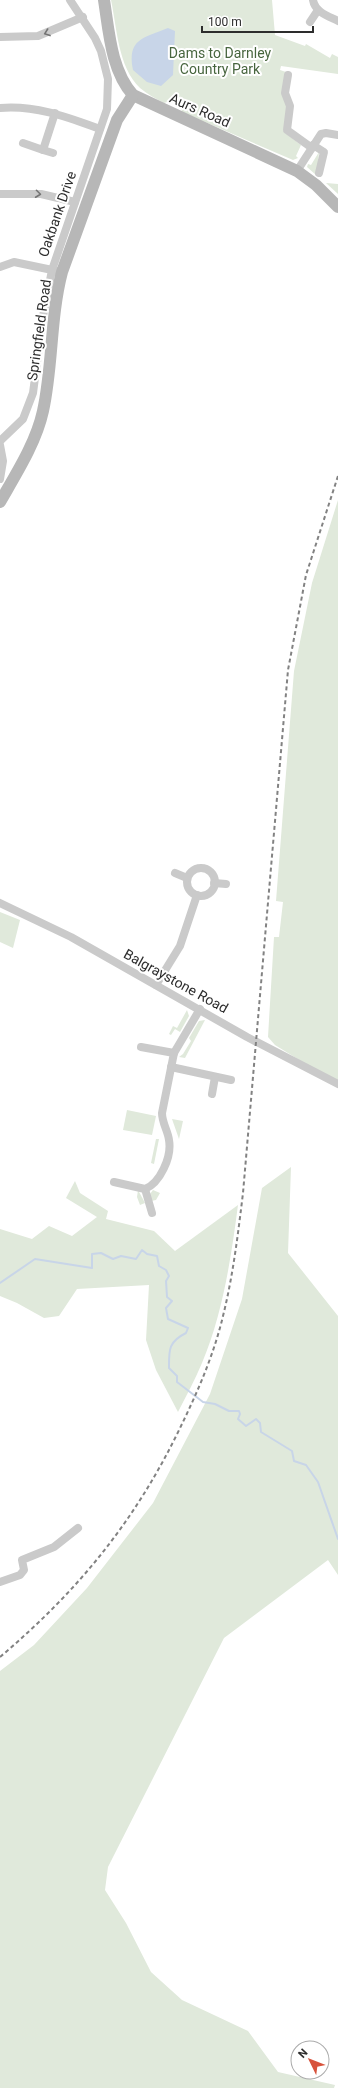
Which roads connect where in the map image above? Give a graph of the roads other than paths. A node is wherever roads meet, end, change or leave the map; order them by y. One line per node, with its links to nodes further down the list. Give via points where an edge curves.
1 (70, 0): 5 (street, Oakbank Drive)
2 (104, 0): 10 (street, via 118,70)
3 (314, 0): 4 (street)
4 (318, 10): 6 (street); 7 (street)
5 (83, 17): 8 (street, one-way to 8, via 38,36); 13 (street, Oakbank Drive, via 101,51 108,79 107,109)
6 (338, 21)
7 (310, 22)
8 (0, 37)
9 (288, 75): 16 (street, via 285,93 290,106 287,130)
10 (133, 95): 19 (street, Aurs Road); 25 (street, Springfield Road, via 117,120)
11 (0, 108): 12 (street, via 25,107)
12 (55, 113): 13 (street); 17 (street)
13 (100, 129): 22 (street, Oakbank Drive)
14 (338, 135): 16 (street, via 321,134)
15 (23, 143): 17 (street)
16 (312, 147): 19 (street); 20 (street, via 324,152)
17 (43, 150): 18 (street)
18 (53, 153)
19 (297, 171): 23 (street, Aurs Road, via 316,185)
20 (319, 173)
21 (0, 194): 22 (street, one-way to 22, via 41,194)
22 (75, 202): 25 (street, Oakbank Drive)
23 (338, 207)
24 (0, 267): 25 (street, via 14,262)
25 (57, 271): 26 (street, Oakbank Drive, via 43,316 33,393 23,420); 29 (street, Springfield Road, via 57,293 43,412 29,449)
26 (0, 441)
27 (0, 445): 28 (street, via 3,461)
28 (0, 479)
29 (0, 502)
30 (176, 873): 31 (street)
31 (187, 878): 32 (street, via 196,869 205,869 212,874); 34 (street, via 190,890)
32 (214, 883): 33 (street); 34 (street, via 210,892)
33 (226, 884)
34 (197, 895): 36 (street, via 180,946)
35 (0, 903): 36 (street, Balgraystone Road, via 71,937)
36 (156, 985): 37 (street, Balgraystone Road)
37 (200, 1009): 39 (street); 43 (street, Balgraystone Road, via 246,1037)
38 (141, 1047): 39 (street)
39 (174, 1053): 40 (street)
40 (171, 1067): 41 (street); 46 (street, via 162,1113 170,1143 167,1161 156,1182)
41 (215, 1077): 42 (street); 44 (street)
42 (231, 1080)
43 (338, 1084)
44 (212, 1094)
45 (114, 1182): 46 (street)
46 (145, 1189): 47 (street)
47 (152, 1213)
48 (78, 1528): 49 (street, via 54,1547 22,1560 24,1570)
49 (0, 1582)

